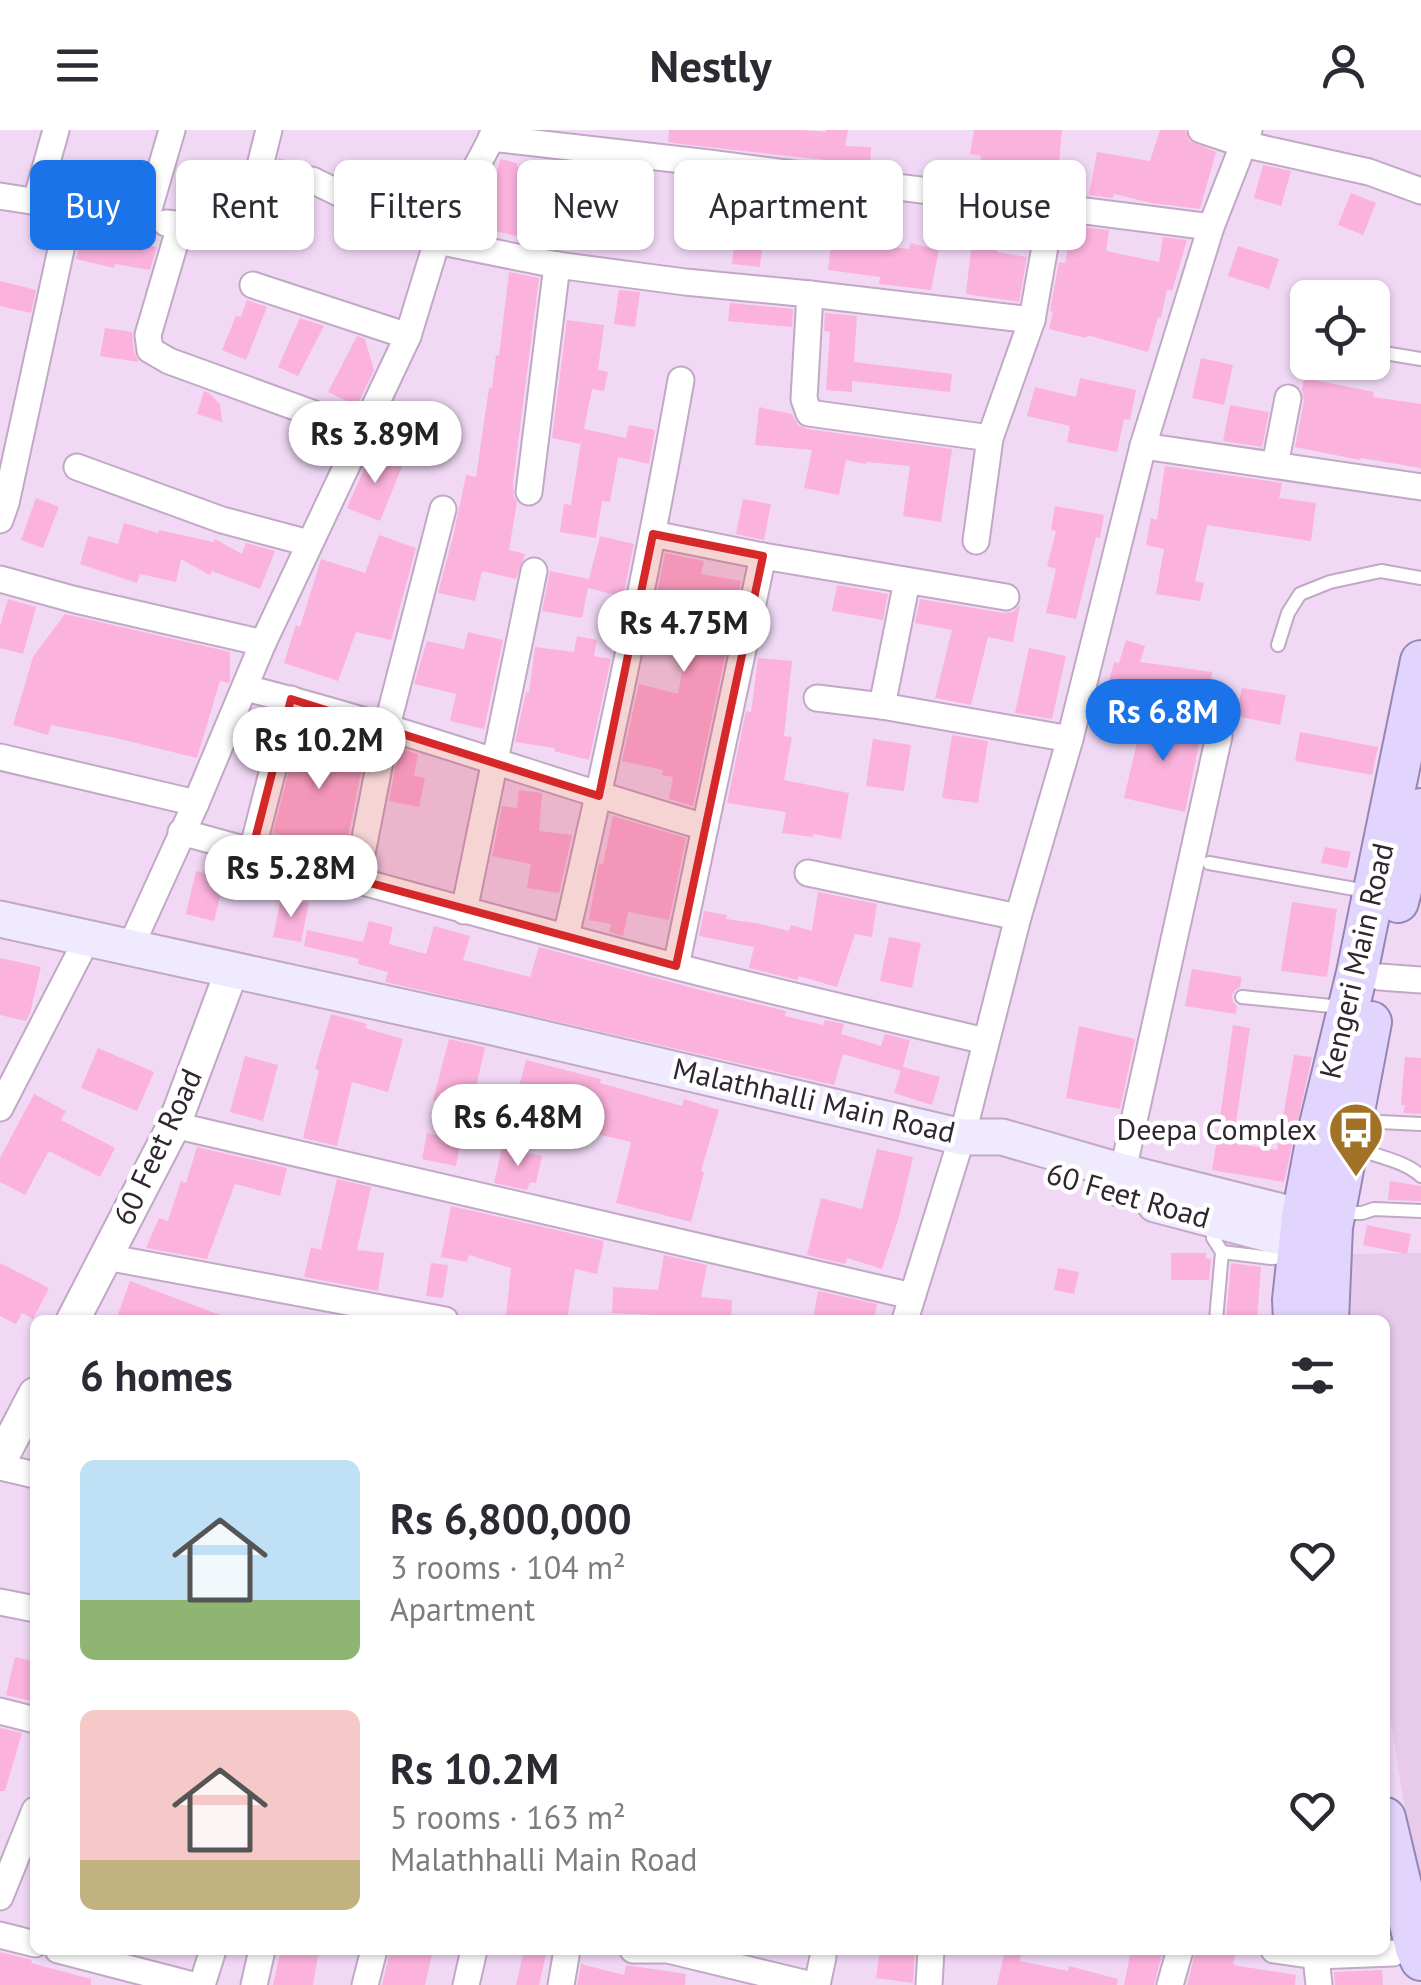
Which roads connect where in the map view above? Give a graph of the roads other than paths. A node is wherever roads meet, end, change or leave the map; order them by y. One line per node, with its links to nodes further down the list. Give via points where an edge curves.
1 (56, 130): 7 (street)
2 (172, 130): 10 (street)
3 (269, 130): 8 (street)
4 (1201, 130): 6 (street)
5 (494, 134): 9 (street); 11 (street)
6 (1246, 137): 12 (street); 16 (street)
7 (48, 160)
8 (262, 160)
9 (480, 160)
10 (156, 185)
11 (923, 190)
12 (1421, 191)
13 (0, 196): 14 (street)
14 (30, 200)
15 (1086, 211): 16 (street)
16 (1211, 227): 33 (street)
17 (176, 240): 31 (street, via 148,334 150,350)
18 (60, 250): 38 (street)
19 (434, 250): 26 (street)
20 (485, 250): 22 (street)
21 (1044, 250): 25 (street)
22 (557, 265): 24 (street); 37 (street)
23 (253, 285): 26 (street)
24 (810, 294): 25 (street); 32 (street, via 804,399 809,412)
25 (1032, 320): 32 (street)
26 (408, 336): 31 (street)
27 (1390, 354): 28 (lane)
28 (1421, 360)
29 (680, 380): 40 (street)
30 (1288, 398): 34 (street)
31 (364, 432): 42 (street)
32 (990, 438): 41 (street)
33 (1144, 446): 34 (street); 58 (street)
34 (1275, 465): 36 (street)
35 (77, 467): 42 (street, via 222,520)
36 (1421, 487)
37 (530, 492)
38 (2, 508)
39 (443, 509): 56 (street)
40 (654, 534): 43 (street); 61 (street)
41 (976, 541)
42 (309, 543): 49 (street)
43 (763, 556): 47 (street); 64 (street)
44 (534, 571): 60 (street)
45 (1421, 578): 50 (lane, via 1381,571 1300,594)
46 (0, 579): 49 (street)
47 (907, 582): 48 (street); 55 (street)
48 (1006, 597)
49 (263, 643): 52 (street)
50 (1278, 645)
51 (1421, 662): 70 (main road, Kengeri Main Road)
52 (246, 688): 54 (street); 62 (street)
53 (817, 698): 55 (street)
54 (291, 699): 56 (street); 66 (street)
55 (882, 706): 58 (street)
56 (388, 726): 60 (street); 69 (street)
57 (1218, 736): 91 (street)
58 (1070, 739): 72 (street)
59 (0, 757): 62 (street)
60 (496, 762): 61 (street); 71 (street)
61 (599, 796): 64 (street); 74 (street)
62 (196, 803): 65 (street)
63 (1421, 809): 79 (main road, Kengeri Main Road)
64 (704, 827): 77 (street)
65 (182, 832): 66 (street); 76 (street)
66 (252, 851): 69 (street)
67 (1209, 864): 70 (lane)
68 (808, 873): 72 (street)
69 (356, 878): 71 (street)
70 (1374, 893): 82 (main road, Kengeri Main Road)
71 (464, 911): 74 (street)
72 (1018, 917): 83 (street)
73 (0, 919): 75 (main road, Malathhalli Main Road)
74 (566, 936): 77 (street)
75 (87, 939): 76 (main road, Malathhalli Main Road); 84 (street)
76 (130, 948): 78 (main road, Malathhalli Main Road)
77 (676, 966): 83 (street)
78 (232, 970): 87 (street, 60 Feet Road); 89 (main road, Malathhalli Main Road)
79 (1380, 977): 80 (street); 88 (main road, Kengeri Main Road)
80 (1421, 980)
81 (1242, 997): 82 (lane)
82 (1349, 1007): 93 (main road, Kengeri Main Road, via 1317,1137)
83 (985, 1041): 89 (street)
84 (6, 1083): 85 (street)
85 (0, 1108)
86 (1421, 1124): 88 (lane)
87 (174, 1125): 95 (street, 60 Feet Road); 96 (street)
88 (1350, 1132): 90 (lane, via 1374,1156); 93 (main road, Kengeri Main Road)
89 (962, 1137): 91 (main road, 60 Feet Road, via 991,1157); 96 (street)
90 (1421, 1176)
91 (1121, 1183): 93 (main road); 94 (main road, 60 Feet Road)
92 (1421, 1211): 93 (lane, via 1374,1209)
93 (1316, 1234): 94 (main road, 60 Feet Road); 100 (main road, Kengeri Main Road); 101 (main road, Kengeri Main Road)
94 (1218, 1236): 99 (lane)
95 (106, 1257): 97 (street, 60 Feet Road); 98 (street)
96 (908, 1308)
97 (76, 1315)
98 (418, 1315)
99 (1216, 1315)
100 (1294, 1315)
101 (1327, 1315)
102 (30, 1404): 103 (street)
103 (0, 1464): 104 (street)
104 (30, 1473)
105 (0, 1602): 106 (street)
106 (30, 1608)
107 (0, 1711): 108 (street)
108 (30, 1719)
109 (30, 1827): 111 (street)
110 (1390, 1839): 125 (main road, via 1416,1949)
111 (0, 1897)
112 (0, 1935): 113 (street)
113 (30, 1943)
114 (77, 1955): 127 (street)
115 (211, 1955): 128 (street)
116 (261, 1955): 129 (street)
117 (373, 1955): 130 (street)
118 (473, 1955): 131 (street)
119 (566, 1955): 132 (street)
120 (689, 1955): 133 (street)
121 (931, 1955): 134 (street)
122 (1179, 1955): 135 (street)
123 (1309, 1955): 124 (street)
124 (1316, 1956): 125 (street); 136 (street)
125 (1400, 1956)
126 (823, 1957): 133 (street)
127 (193, 1985)
128 (202, 1985)
129 (254, 1985)
130 (365, 1985)
131 (466, 1985)
132 (561, 1985)
133 (814, 1985)
134 (929, 1985)
135 (1170, 1985)
136 (1319, 1985)

